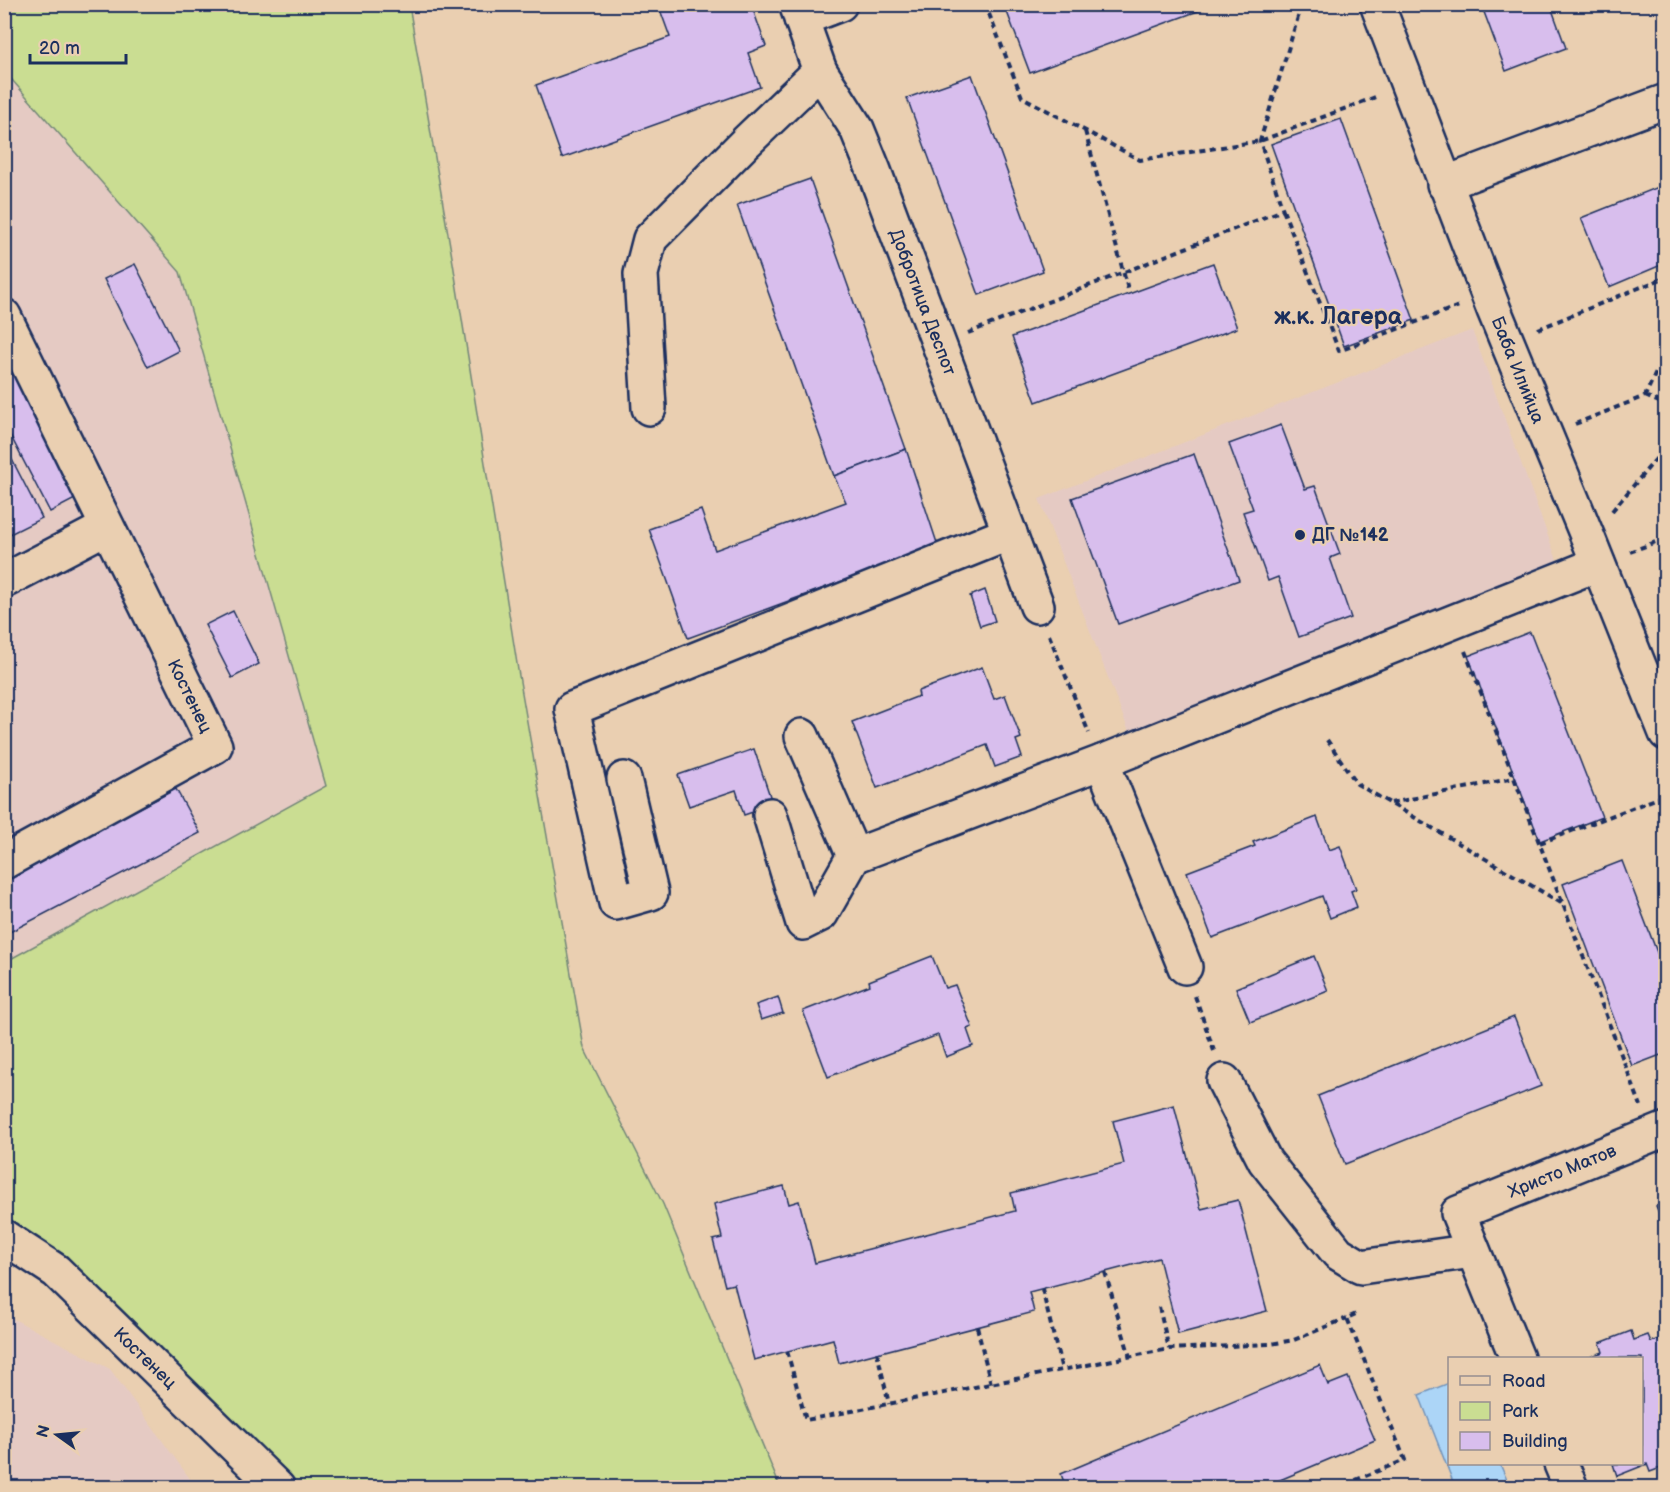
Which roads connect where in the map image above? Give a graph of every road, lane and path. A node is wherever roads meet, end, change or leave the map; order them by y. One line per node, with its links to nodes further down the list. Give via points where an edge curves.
1 (840, 4): 5 (street)
2 (985, 4): 9 (path, via 1023,97)
3 (1302, 4): 10 (path)
4 (1377, 4): 7 (street, Баба Илийца)
5 (799, 12): 6 (street, Добротица Деспот)
6 (820, 71): 19 (street, Добротица Деспот, via 856,129); 23 (street, via 650,239 641,274)
7 (1407, 84): 10 (path); 11 (street, Баба Илийца)
8 (1665, 101): 11 (street)
9 (1085, 130): 10 (path, via 1140,160); 13 (path)
10 (1260, 141): 12 (path)
11 (1444, 184): 16 (street, Баба Илийца)
12 (1283, 210): 13 (path); 16 (path, via 1339,351)
13 (1124, 272): 15 (path); 19 (path)
14 (1665, 277): 18 (path)
15 (1130, 293)
16 (1488, 296): 18 (street, Баба Илийца)
17 (4, 316): 26 (street, Костенец)
18 (1507, 342): 24 (street, Баба Илийца)
19 (939, 344): 27 (street, Добротица Деспот)
20 (1665, 351): 21 (path)
21 (1646, 396): 22 (path); 24 (path)
22 (1665, 405)
23 (649, 408)
24 (1545, 435): 28 (street, Баба Илийца)
25 (1665, 447): 28 (path)
26 (107, 527): 29 (street); 44 (street, Костенец, via 215,746)
27 (1010, 533): 30 (street, Добротица Деспот); 38 (street, via 572,709 616,903 651,893)
28 (1593, 551): 31 (street); 32 (street, Баба Илийца)
29 (4, 581)
30 (1037, 606): 36 (path)
31 (1454, 622): 36 (street); 37 (path)
32 (1655, 677): 33 (street, Баба Илийца)
33 (1665, 734)
34 (802, 736): 43 (street)
35 (1327, 740): 40 (path, via 1357,783)
36 (1102, 762): 43 (street); 46 (street)
37 (1514, 778): 40 (path); 42 (path)
38 (624, 779)
39 (1665, 795): 42 (path)
40 (1390, 804): 45 (path)
41 (770, 815): 43 (street, via 803,923 821,914)
42 (1539, 843): 45 (path)
43 (854, 855)
44 (4, 862)
45 (1563, 904): 48 (path)
46 (1185, 967): 47 (path)
47 (1224, 1081): 50 (street, via 1264,1161 1338,1253 1361,1267)
48 (1659, 1132): 50 (street, Христо Матов, via 1458,1213)
49 (4, 1237): 68 (street, Костенец, via 56,1271)
50 (1473, 1251): 63 (street)
51 (1105, 1272): 62 (path)
52 (1042, 1289): 64 (path)
53 (1659, 1299): 54 (path)
54 (1665, 1300)
55 (1159, 1307): 59 (path)
56 (1356, 1314): 57 (path)
57 (1347, 1318): 59 (path, via 1294,1340); 69 (path, via 1406,1460)
58 (977, 1327): 65 (path)
59 (1168, 1349): 62 (path)
60 (787, 1351): 66 (path, via 806,1420)
61 (878, 1352): 66 (path)
62 (1130, 1357): 64 (path)
63 (1516, 1357)
64 (1062, 1370): 65 (path)
65 (991, 1384): 66 (path)
66 (889, 1404)
67 (1561, 1465): 70 (street)
68 (278, 1488)
69 (1335, 1488)
70 (1571, 1488)

